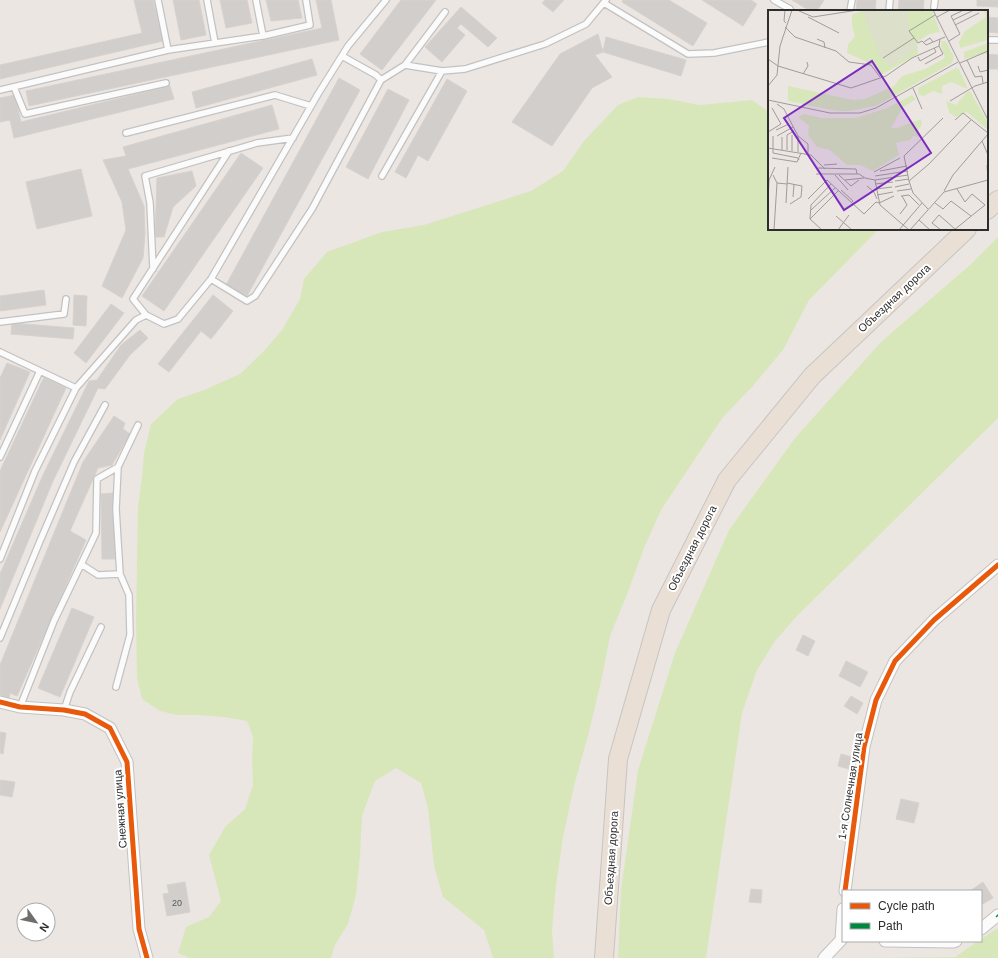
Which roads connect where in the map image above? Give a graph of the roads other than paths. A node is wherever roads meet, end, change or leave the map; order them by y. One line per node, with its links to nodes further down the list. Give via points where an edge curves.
1 (158, 0): 19 (lane)
2 (207, 0): 18 (lane)
3 (256, 0): 16 (lane)
4 (306, 0): 16 (lane, via 310,25)
5 (386, 0): 20 (lane)
6 (774, 0): 12 (lane)
7 (852, 0): 13 (lane)
8 (890, 0): 14 (lane)
9 (935, 0): 11 (lane)
10 (605, 1): 17 (lane, via 688,54); 22 (lane, via 586,24 545,44 465,69)
11 (934, 7)
12 (790, 10)
13 (850, 10)
14 (889, 10)
15 (445, 12): 21 (lane)
16 (263, 36): 18 (lane)
17 (768, 42)
18 (215, 43): 19 (lane)
19 (168, 50): 25 (lane)
20 (342, 56): 23 (lane); 27 (lane)
21 (406, 65): 22 (lane); 23 (lane)
22 (442, 71): 31 (lane)
23 (381, 80): 36 (lane, via 312,209 256,296 247,301)
24 (166, 83): 25 (lane, via 25,114)
25 (14, 87): 26 (lane)
26 (0, 90)
27 (311, 106): 28 (lane, via 275,95); 29 (lane)
28 (126, 133)
29 (293, 138): 30 (lane, via 257,143); 36 (lane)
30 (229, 151): 35 (lane); 35 (lane, via 145,176 150,203)
31 (382, 176)
32 (998, 200): 33 (main road)
33 (988, 209)
34 (966, 230): 62 (main road, Объездная дорога, via 812,376 727,480 661,610 618,759)
35 (153, 269): 38 (lane, via 133,299)
36 (210, 279): 38 (lane, via 178,319 164,324)
37 (66, 299): 39 (lane, via 64,314)
38 (146, 315): 42 (lane, via 136,320)
39 (0, 322)
40 (0, 352): 41 (lane)
41 (40, 371): 42 (lane); 45 (lane)
42 (76, 388): 47 (lane, via 35,471)
43 (105, 405): 52 (lane, via 74,462)
44 (138, 425): 46 (lane)
45 (0, 457)
46 (118, 467): 48 (lane, via 97,479 96,533); 50 (lane, via 116,509)
47 (0, 559)
48 (81, 564): 50 (lane, via 98,575); 55 (lane, via 54,621)
49 (998, 565): 57 (street, 1-я Солнечная улица, via 934,620 895,661 876,700 864,747)
50 (120, 574): 53 (lane, via 129,595 130,635)
51 (101, 627): 56 (lane)
52 (0, 638)
53 (116, 687)
54 (0, 702): 55 (street, Снежная улица)
55 (20, 707): 56 (street, Снежная улица)
56 (64, 710): 61 (street, Снежная улица, via 84,714 110,728 127,762 139,929)
57 (845, 890)
58 (998, 915): 59 (street)
59 (982, 928)
60 (842, 940): 63 (street)
61 (147, 958)
62 (604, 958)
63 (824, 958)

